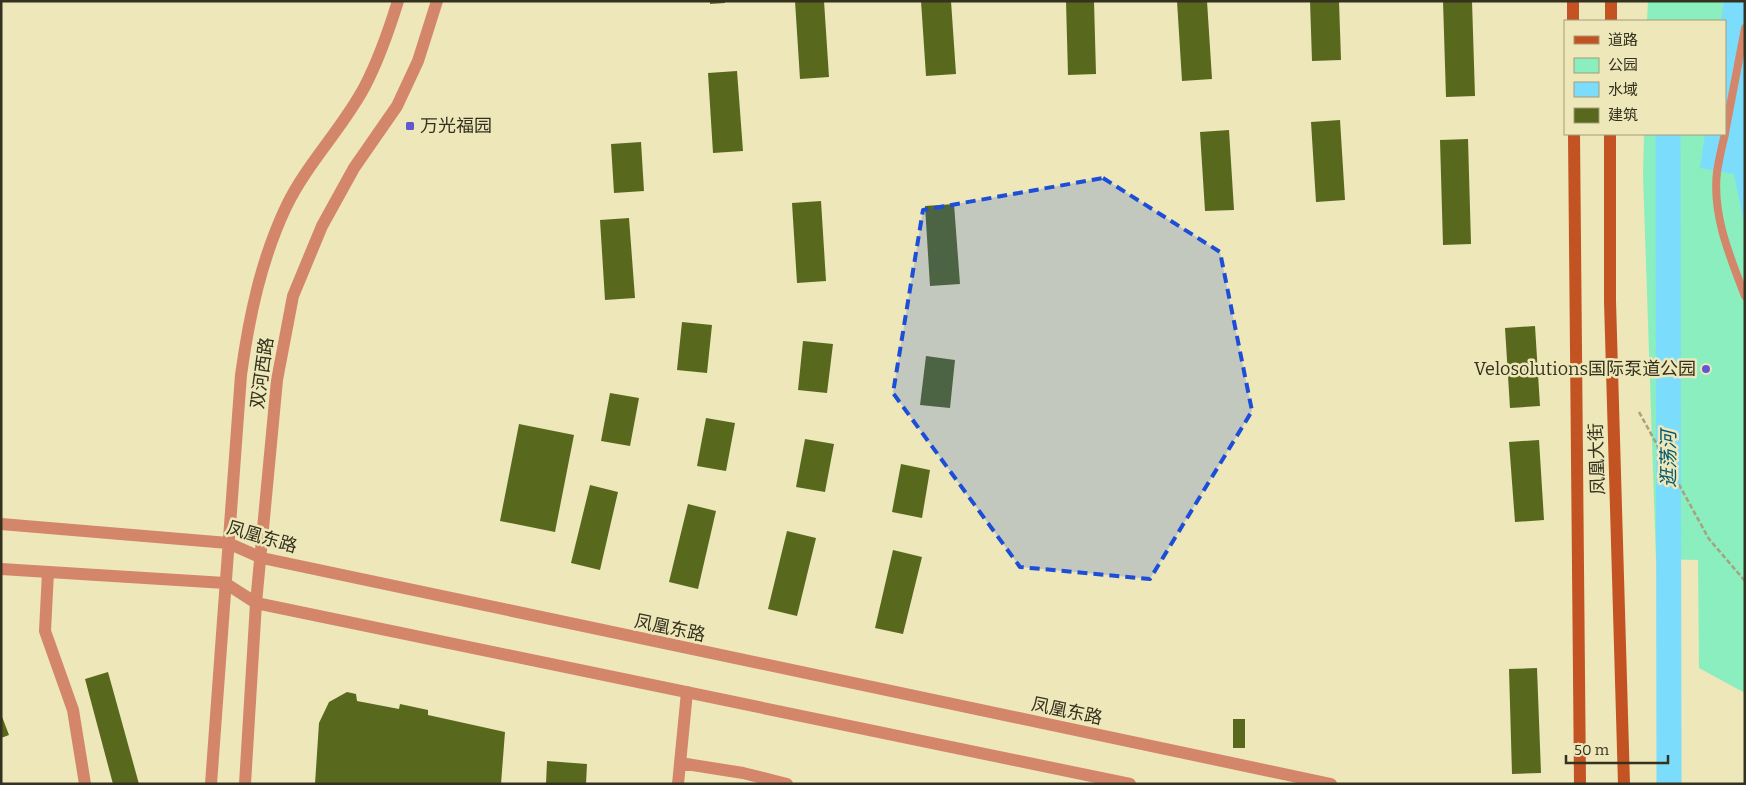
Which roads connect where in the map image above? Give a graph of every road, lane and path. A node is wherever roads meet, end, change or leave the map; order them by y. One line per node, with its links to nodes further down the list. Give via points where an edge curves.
1 (398, 1): 15 (street, 双河西路, via 365,88 286,206 262,269 247,328 241,375)
2 (437, 1): 16 (street, 双河西路, via 418,61 397,106 354,168 326,218 293,296 277,380)
3 (1573, 1): 5 (main road)
4 (1611, 1): 6 (main road)
5 (1573, 20)
6 (1611, 20)
7 (1745, 28): 8 (lane)
8 (1726, 129)
9 (1574, 135): 32 (main road, 凤凰大街)
10 (1610, 135): 33 (main road, 凤凰大街, via 1610,301)
11 (1725, 135): 12 (lane, via 1717,174 1718,206 1726,246)
12 (1745, 296)
13 (1639, 412): 19 (path, via 1709,539)
14 (1, 524): 15 (street, 凤凰东路)
15 (228, 543): 16 (street, 凤凰东路); 20 (street, 双河西路)
16 (262, 558): 21 (street, 双河西路); 31 (street, 凤凰东路)
17 (1, 569): 18 (street)
18 (48, 572): 20 (street); 25 (street, via 45,631 73,710)
19 (1745, 580)
20 (225, 583): 21 (street); 26 (street, 双河西路)
21 (256, 603): 22 (street); 27 (street, 双河西路)
22 (687, 692): 23 (street); 30 (street)
23 (680, 763): 24 (street); 28 (street)
24 (743, 778): 29 (street)
25 (85, 784)
26 (210, 784)
27 (245, 784)
28 (678, 784)
29 (787, 784)
30 (1130, 784)
31 (1331, 784)
32 (1580, 784)
33 (1624, 784)

